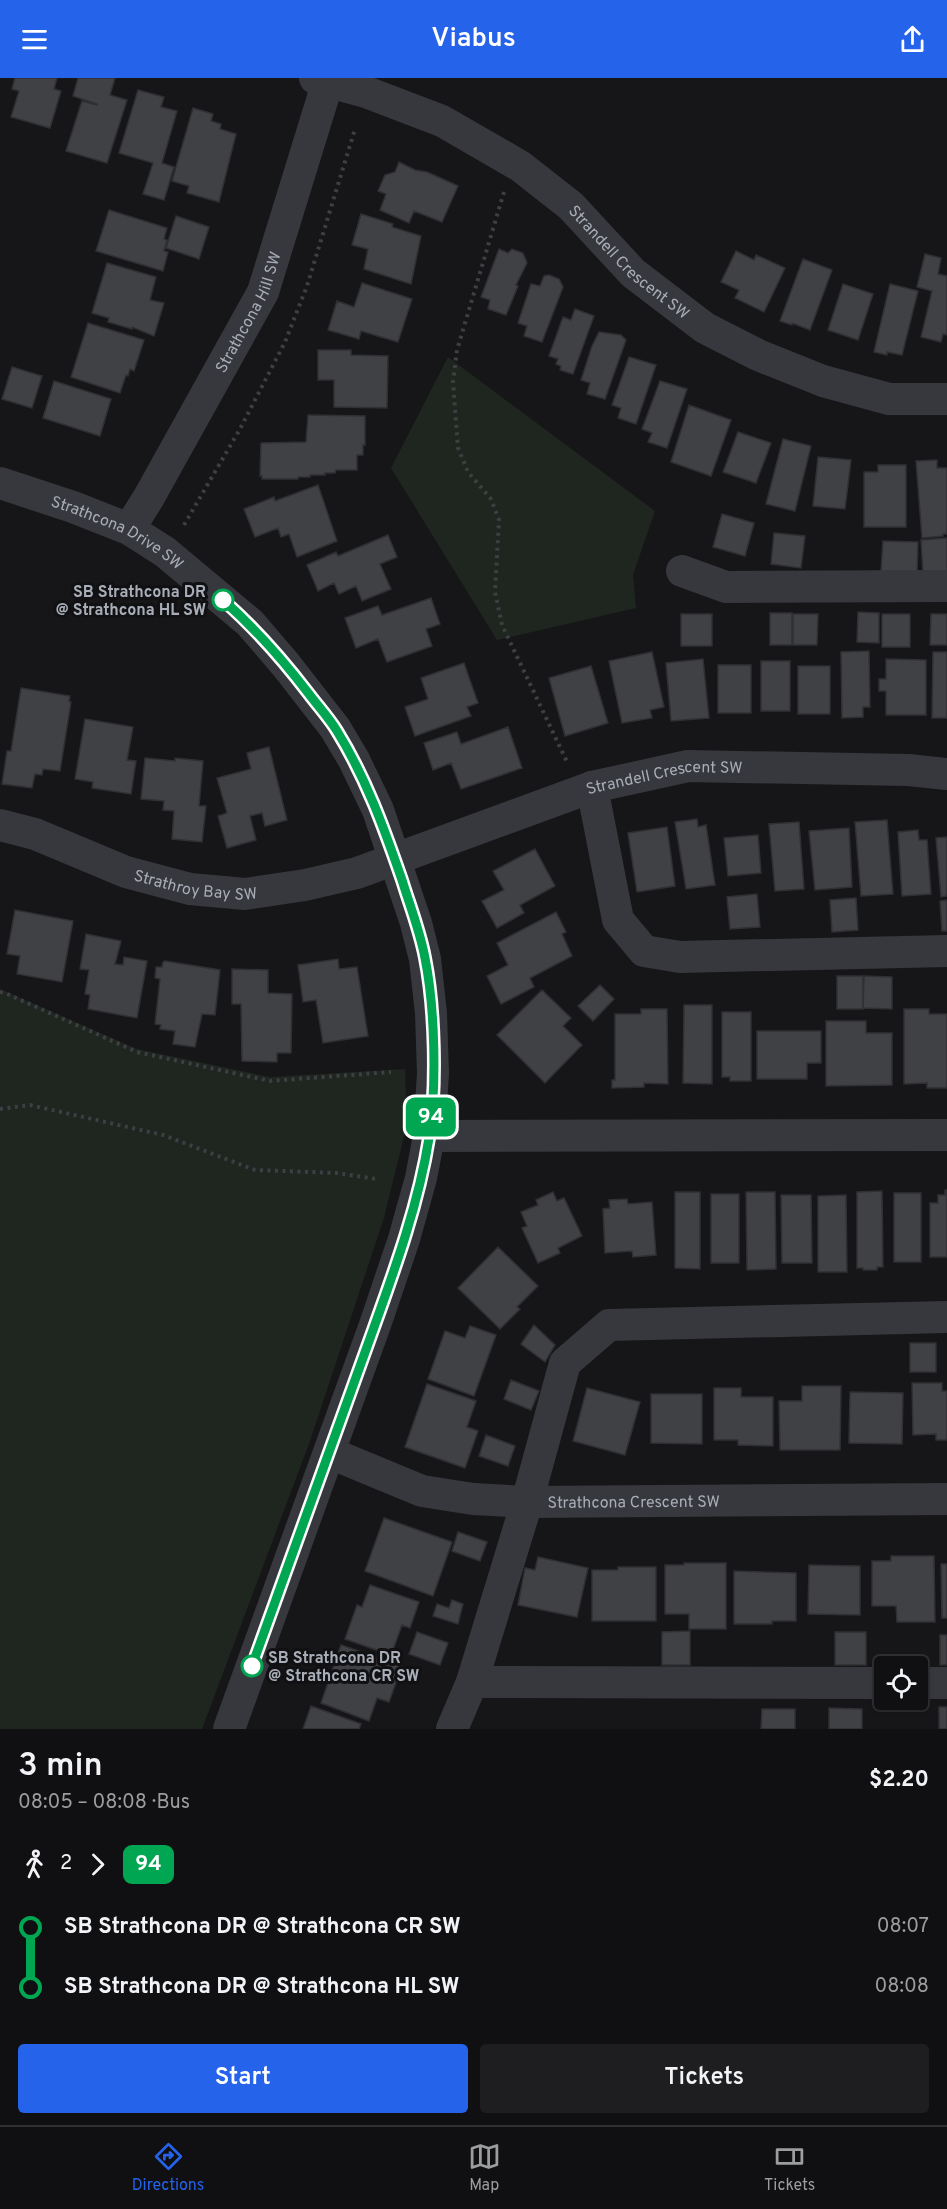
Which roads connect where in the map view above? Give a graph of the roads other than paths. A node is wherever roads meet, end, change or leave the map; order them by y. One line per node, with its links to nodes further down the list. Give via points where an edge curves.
1 (324, 79): 2 (street, Strandell Crescent SW, via 442,121 515,163 571,206 633,273 705,328 758,356 822,381 889,399); 4 (street, Strathcona Hill SW, via 263,292)
2 (947, 399)
3 (0, 483): 4 (street, Strathcona Drive SW)
4 (129, 530): 10 (street, Strathcona Drive SW, via 165,552 250,623 286,664 354,760 378,810)
5 (682, 571): 6 (street, via 726,587)
6 (947, 586)
7 (947, 774): 8 (street, Strandell Crescent SW, via 688,766)
8 (592, 787): 10 (street, Strandell Crescent SW); 11 (street, via 618,920 644,951 680,957)
9 (0, 825): 10 (street, Strathroy Bay SW, via 35,834 126,872 190,889 245,894 305,885)
10 (395, 860): 13 (street, Strathcona Drive SW, via 425,959 433,1073)
11 (947, 951)
12 (947, 1135): 13 (street)
13 (429, 1136): 15 (street, Strathcona Drive SW, via 404,1239)
14 (947, 1317): 17 (street, via 609,1325 565,1363)
15 (330, 1453): 17 (street, Strathcona Crescent SW, via 422,1491); 22 (street, Strathcona Drive SW)
16 (947, 1499): 17 (street, Strathcona Crescent SW)
17 (528, 1502): 18 (street)
18 (472, 1682): 19 (street); 23 (street)
19 (874, 1683)
20 (928, 1683): 21 (street)
21 (947, 1683)
22 (229, 1729)
23 (452, 1729)

